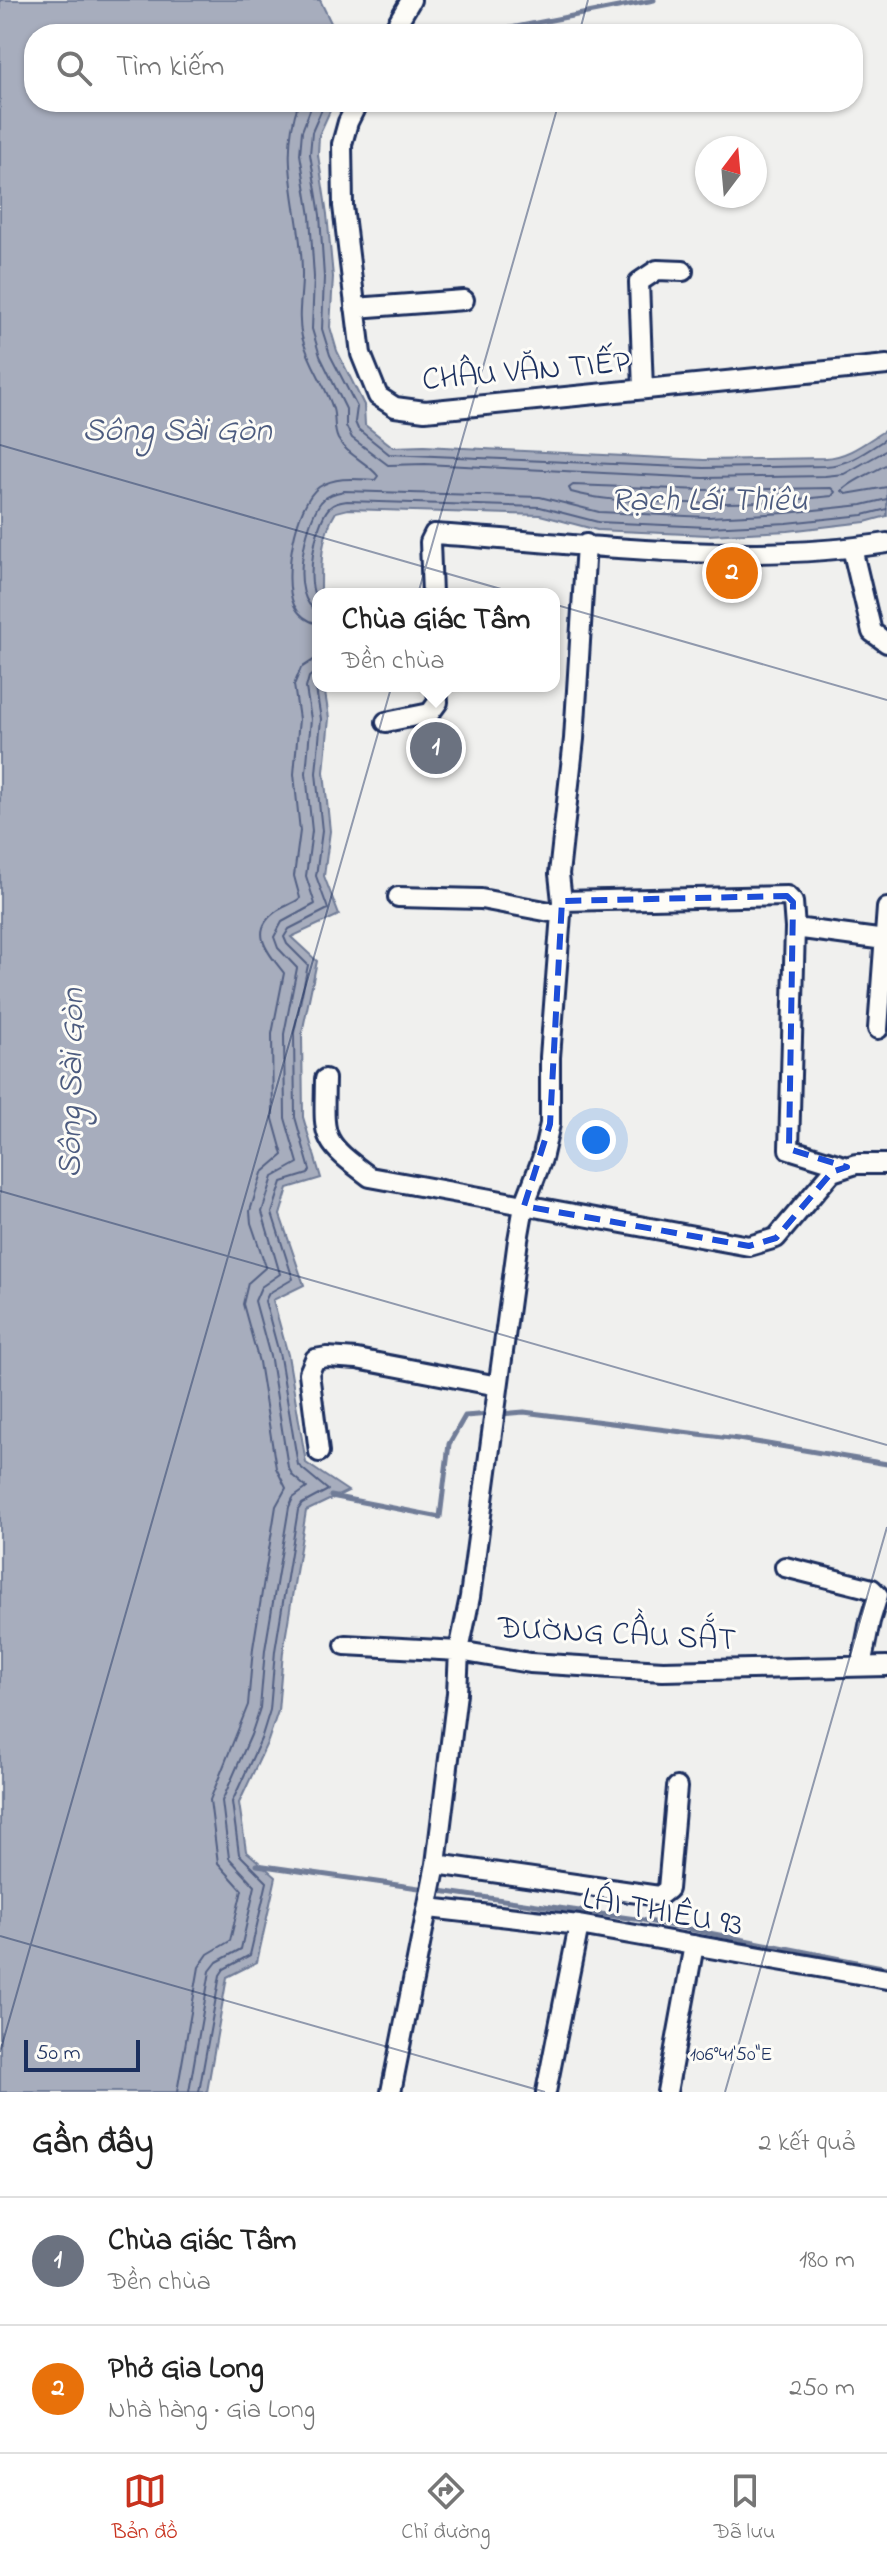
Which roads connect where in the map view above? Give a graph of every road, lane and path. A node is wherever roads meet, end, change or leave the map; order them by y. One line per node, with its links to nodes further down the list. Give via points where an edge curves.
1 (411, 0): 2 (street)
2 (397, 24)
3 (353, 112): 6 (street, CHÂU VĂN TIẾP, via 342,144)
4 (683, 271): 8 (street, via 657,270 639,282)
5 (464, 300): 6 (street)
6 (355, 308): 8 (street, CHÂU VĂN TIẾP, via 361,354 378,396 395,407 425,411)
7 (887, 365): 8 (street, CHÂU VĂN TIẾP)
8 (643, 389)
9 (887, 543): 11 (street)
10 (586, 544): 11 (street, via 714,554); 12 (street, via 434,534); 17 (street, via 559,874)
11 (846, 549): 13 (street, via 872,632)
12 (432, 588)
13 (887, 643)
14 (437, 692): 15 (street, via 430,713)
15 (386, 722)
16 (398, 897): 17 (street)
17 (561, 908): 19 (street, via 787,896 793,902); 25 (street, via 550,1124)
18 (887, 908): 20 (street)
19 (795, 928): 20 (street); 24 (street, via 789,1149)
20 (885, 940): 21 (street)
21 (878, 1029)
22 (325, 1079): 25 (street, via 324,1130 337,1152 370,1177)
23 (887, 1164): 24 (street)
24 (847, 1167): 25 (street, via 832,1172 776,1238 749,1246)
25 (524, 1206): 26 (street)
26 (497, 1394): 27 (street, via 357,1359 315,1359 309,1373); 30 (street)
27 (319, 1452)
28 (785, 1567): 31 (street, via 872,1589 878,1595)
29 (345, 1645): 30 (street, ĐƯỜNG CẦU SẮT)
30 (459, 1651): 31 (street, ĐƯỜNG CẦU SẮT, via 530,1663 663,1671); 34 (street)
31 (861, 1666): 32 (street, ĐƯỜNG CẦU SẮT)
32 (887, 1666)
33 (677, 1787): 34 (street, via 668,1889 659,1896)
34 (435, 1872): 35 (street)
35 (429, 1904): 36 (street, LÁI THIÊU 93); 39 (street)
36 (579, 1925): 37 (street, LÁI THIÊU 93); 40 (street)
37 (694, 1945): 38 (street, LÁI THIÊU 93); 41 (street)
38 (887, 1979)
39 (391, 2092)
40 (546, 2092)
41 (667, 2092)

